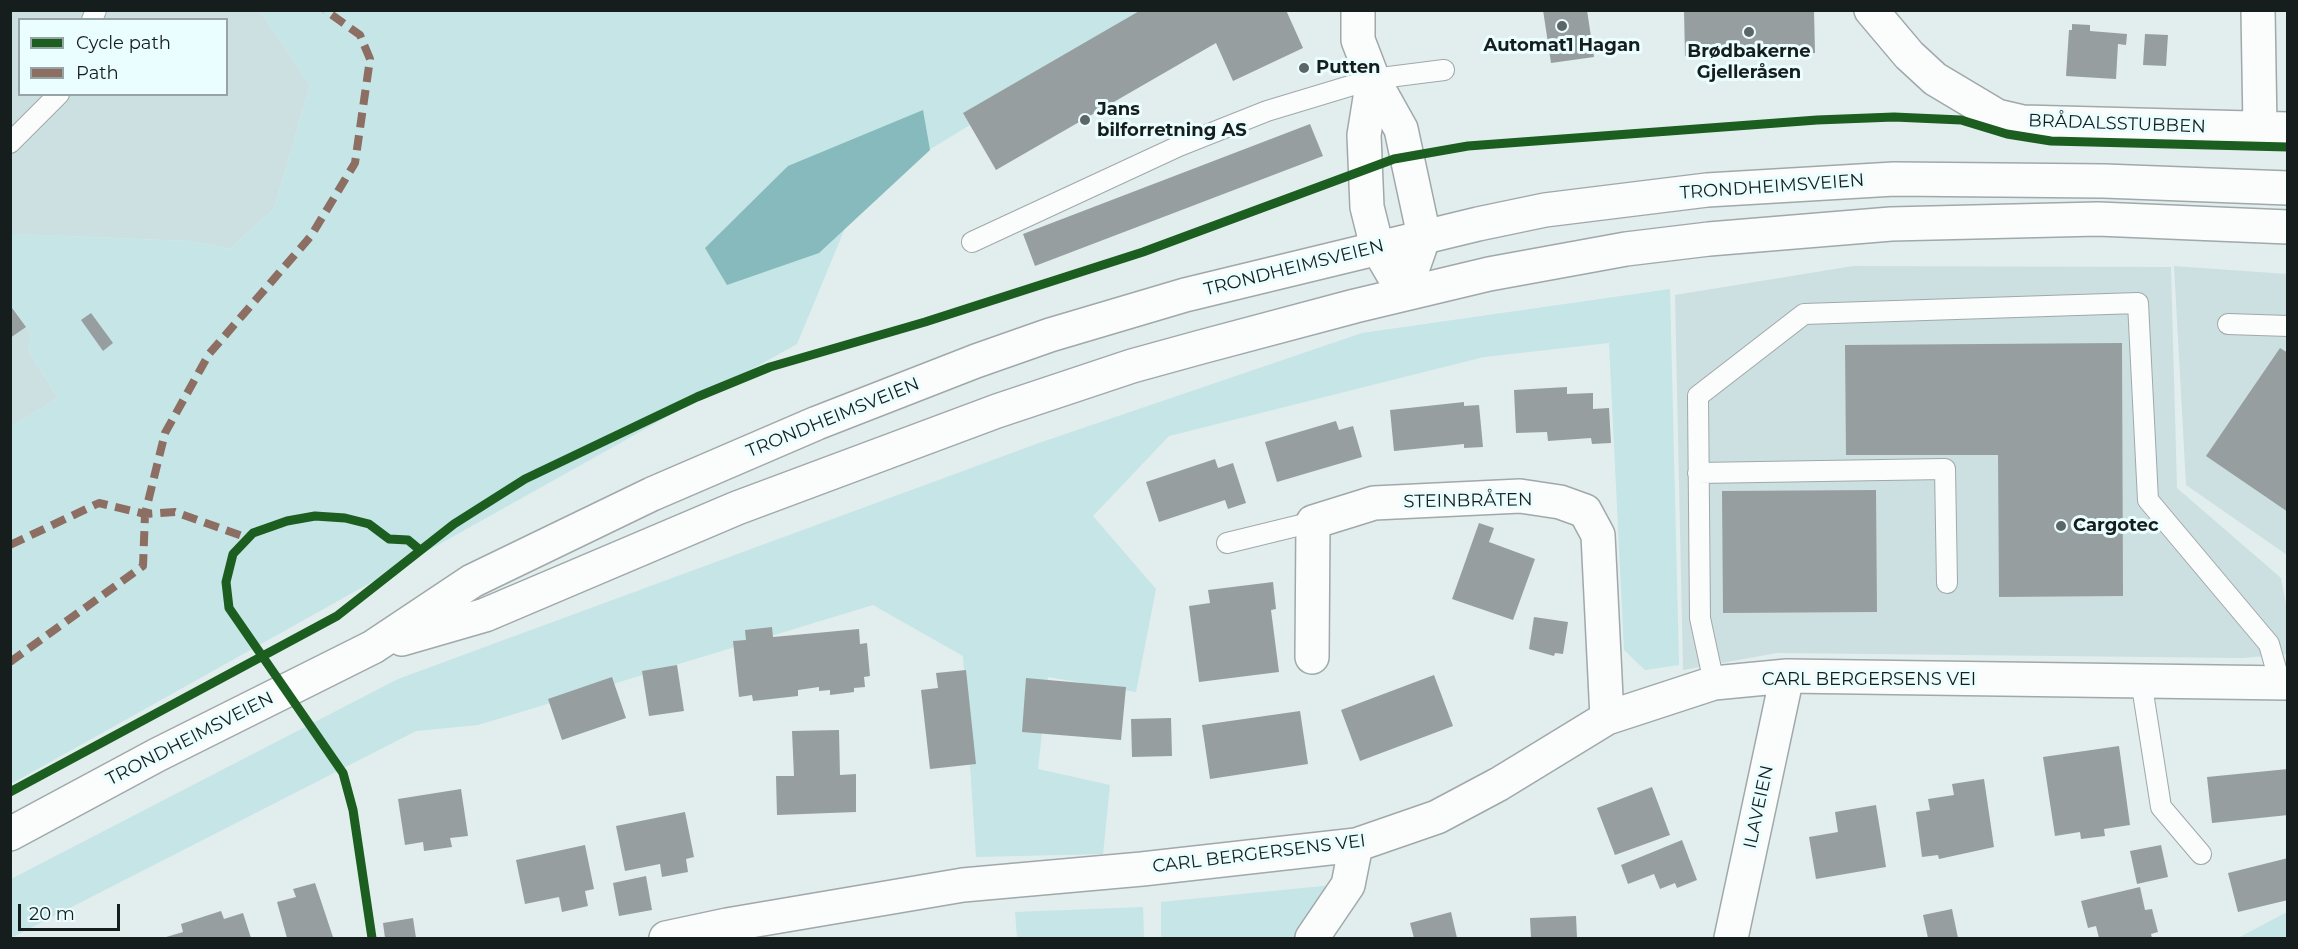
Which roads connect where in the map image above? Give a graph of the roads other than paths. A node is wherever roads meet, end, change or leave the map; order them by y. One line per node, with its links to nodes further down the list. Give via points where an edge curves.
1 (1358, 10): 5 (main road, via 1358,40)
2 (1871, 10): 7 (main road, BRÅDALSSTUBBEN, via 1935,79 1997,116 2023,122)
3 (2258, 10): 7 (main road, BRÅDALSSTUBBEN)
4 (1444, 70): 5 (lane)
5 (1372, 80): 11 (main road, via 1401,129); 12 (lane, via 1305,98 1179,146); 13 (main road, via 1364,135 1367,207)
6 (57, 96): 8 (lane)
7 (2274, 128)
8 (10, 143)
9 (2288, 188): 11 (main road, TRONDHEIMSVEIEN, via 2093,180 1808,182 1545,210)
10 (2288, 227): 14 (main road, TRONDHEIMSVEIEN, via 2086,219 1822,228 1626,249)
11 (1424, 236): 13 (main road, TRONDHEIMSVEIEN); 14 (main road)
12 (972, 242)
13 (1377, 247): 14 (main road); 21 (main road, TRONDHEIMSVEIEN, via 1185,295 1050,335 817,423 652,494 472,580)
14 (1404, 293): 21 (main road, TRONDHEIMSVEIEN, via 1132,366 997,411 737,508 485,615)
15 (2229, 324): 16 (lane)
16 (2288, 326)
17 (1698, 473): 20 (lane, via 1945,469); 25 (lane, via 1700,618); 26 (lane, via 1698,396 1804,314 2138,303 2148,500 2269,644)
18 (1313, 522): 19 (lane); 22 (main road); 27 (main road, STEINBRÅTEN, via 1374,503 1520,496 1560,502 1585,511 1598,535)
19 (1227, 543)
20 (1947, 583)
21 (373, 647): 28 (main road, TRONDHEIMSVEIEN)
22 (1312, 657)
23 (1787, 676): 24 (main road, CARL BERGERSENS VEI); 25 (main road, CARL BERGERSENS VEI); 34 (main road, ILAVEIEN)
24 (2141, 680): 26 (main road, CARL BERGERSENS VEI); 30 (lane, via 2161,807)
25 (1714, 683): 27 (main road, CARL BERGERSENS VEI)
26 (2284, 683)
27 (1607, 718): 29 (main road, CARL BERGERSENS VEI, via 1437,817)
28 (10, 834)
29 (1356, 845): 31 (main road, CARL BERGERSENS VEI, via 1142,870 963,885); 33 (main road, via 1348,885)
30 (2201, 854)
31 (727, 932): 32 (main road, CARL BERGERSENS VEI)
32 (666, 939)
33 (1312, 939)
34 (1731, 939)

